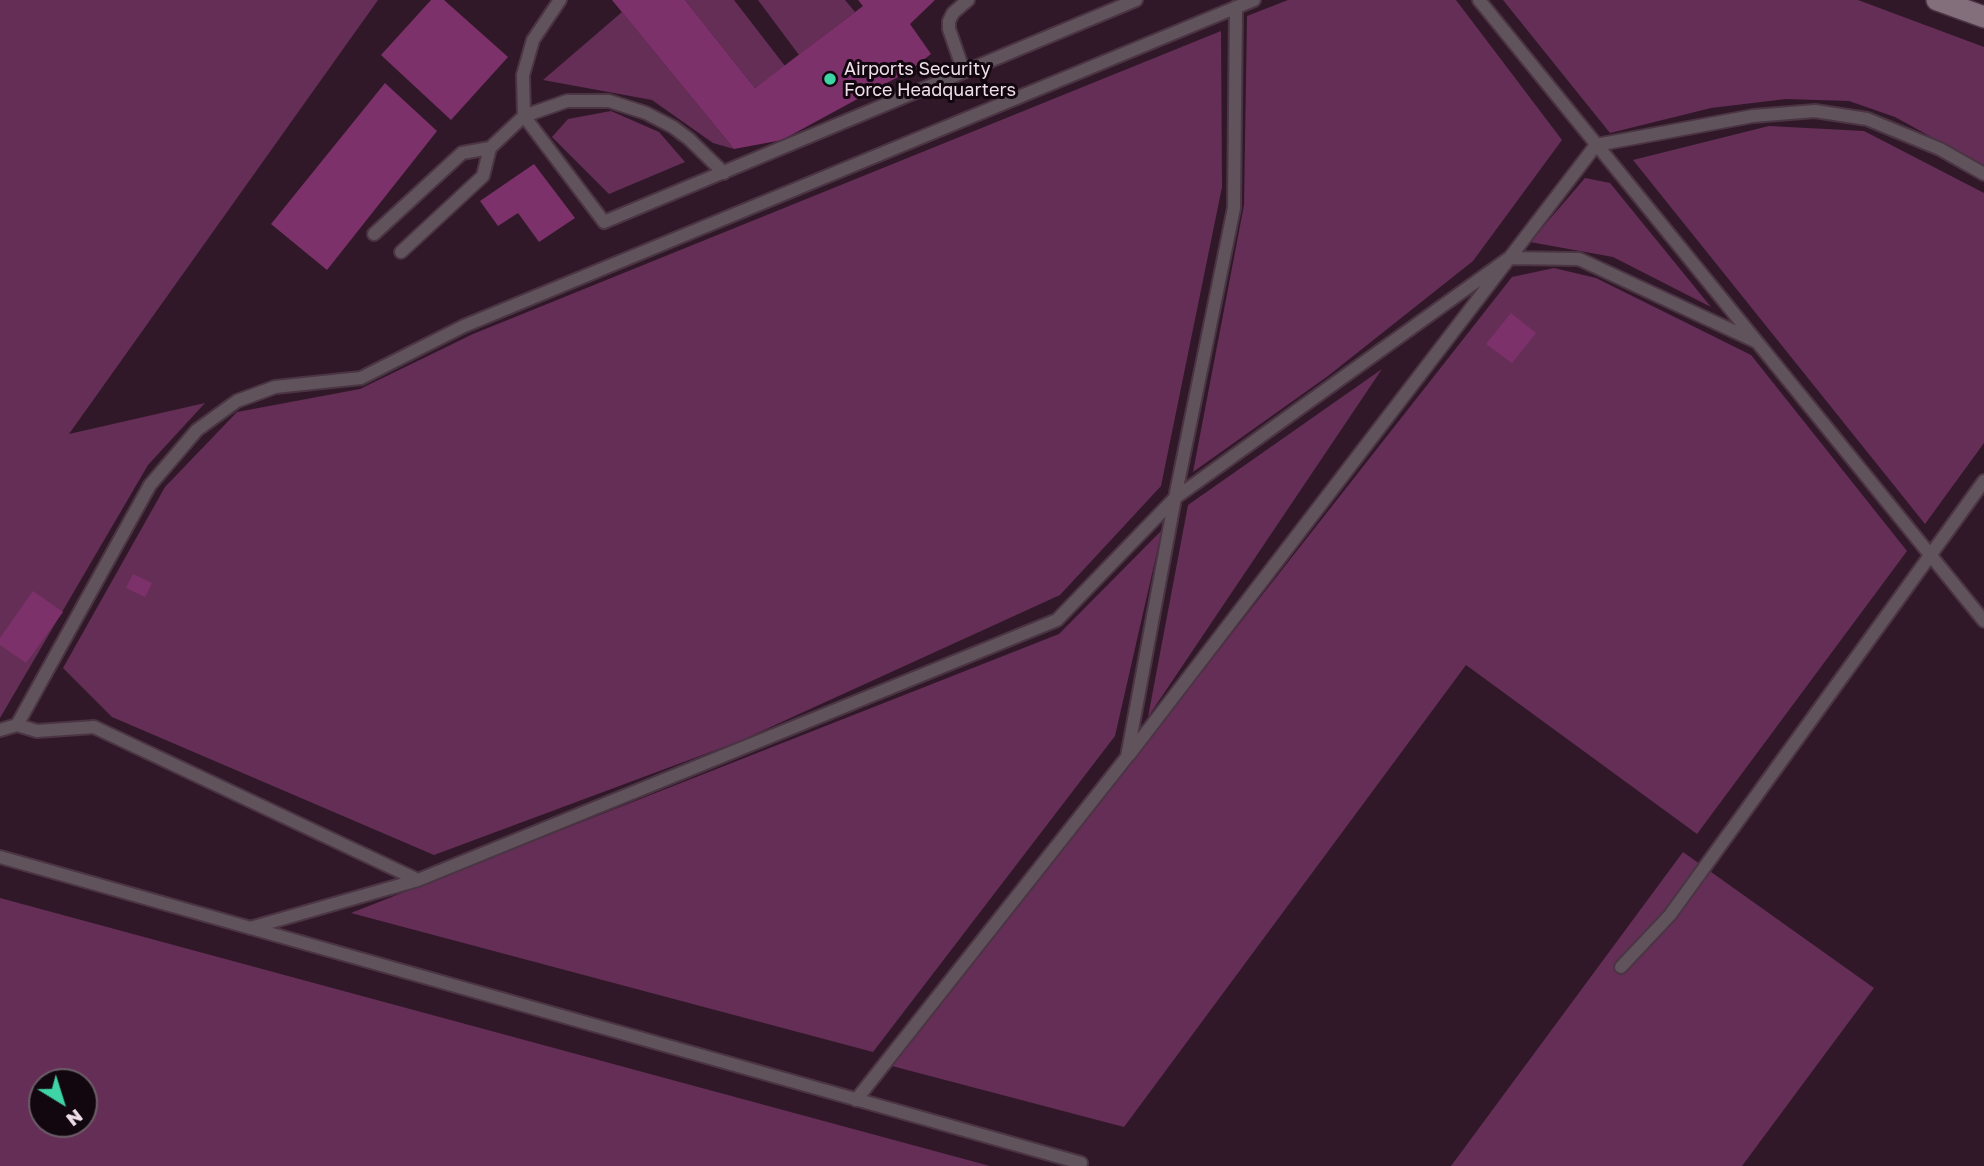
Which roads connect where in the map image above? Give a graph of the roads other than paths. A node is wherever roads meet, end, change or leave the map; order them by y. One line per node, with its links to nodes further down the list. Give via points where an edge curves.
1 (560, 0): 11 (lane, via 533,40 523,75)
2 (968, 0): 10 (lane, via 949,21)
3 (1136, 0): 7 (lane)
4 (1254, 0): 8 (lane)
5 (1479, 0): 12 (lane)
6 (1937, 0): 9 (street)
7 (1110, 5): 10 (lane)
8 (1236, 7): 21 (lane, via 1234,208); 24 (lane, via 464,326 361,378 275,387 237,401 197,430 150,485)
9 (1984, 17)
10 (964, 72): 14 (lane)
11 (524, 116): 13 (lane); 14 (lane, via 567,101 608,101 673,127); 14 (lane, via 604,222)
12 (1596, 145): 15 (lane, via 1753,117 1815,111 1867,119 1940,149); 18 (lane); 19 (lane)
13 (490, 148): 16 (lane, via 462,153); 17 (lane, via 483,176)
14 (724, 173)
15 (1984, 174)
16 (374, 234)
17 (401, 252)
18 (1509, 258): 19 (lane, via 1579,259); 21 (lane); 26 (lane)
19 (1757, 342): 22 (lane)
20 (1984, 481): 22 (lane)
21 (1175, 498): 26 (lane); 28 (lane, via 1057,620)
22 (1930, 554): 23 (lane); 30 (lane, via 1670,915)
23 (1984, 621)
24 (17, 725): 25 (lane); 28 (lane, via 37,731 94,727)
25 (0, 730)
26 (1128, 757): 31 (lane)
27 (0, 857): 29 (lane)
28 (418, 880): 29 (lane)
29 (250, 928): 31 (lane)
30 (1622, 967)
31 (856, 1100): 32 (lane)
32 (1081, 1163)

